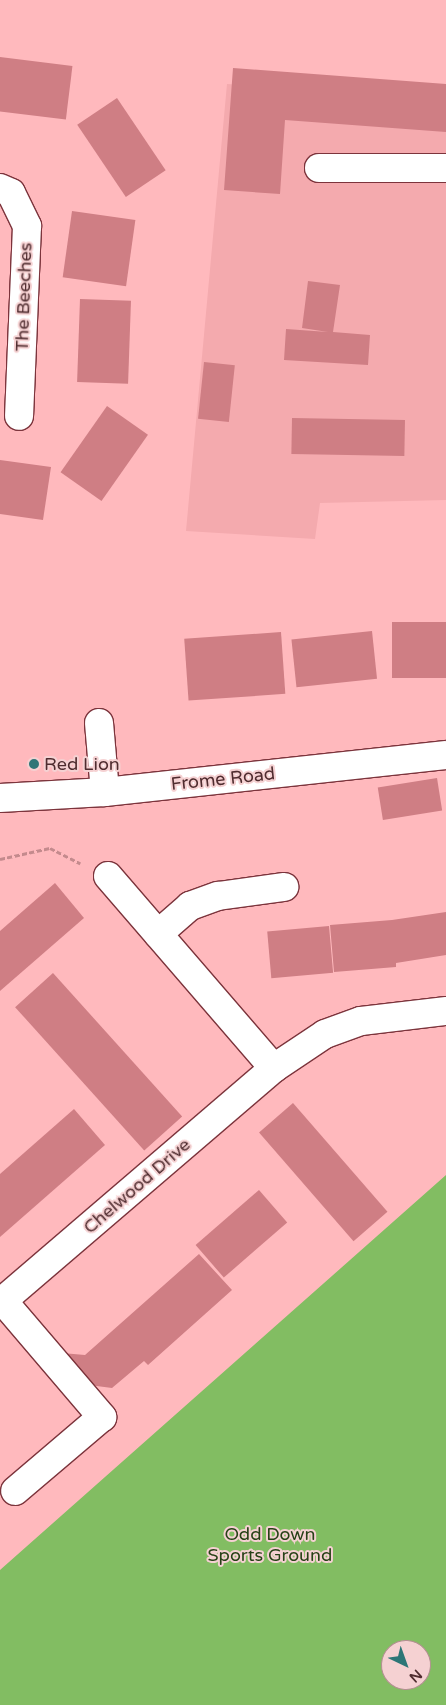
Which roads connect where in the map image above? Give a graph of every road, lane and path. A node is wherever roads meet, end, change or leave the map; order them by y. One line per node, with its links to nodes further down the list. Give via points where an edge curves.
1 (319, 168): 2 (street)
2 (446, 168)
3 (0, 188): 4 (street, The Beeches, via 11,193 27,226)
4 (19, 416)
5 (99, 723): 7 (street)
6 (446, 755): 7 (street, Frome Road)
7 (105, 792): 8 (street, Frome Road)
8 (0, 798)
9 (0, 859): 10 (path, via 50,848)
10 (108, 876): 12 (street)
11 (284, 887): 12 (street, via 218,896 190,906)
12 (158, 934): 14 (street)
13 (446, 1011): 14 (street, Chelwood Drive, via 361,1021 325,1034)
14 (274, 1068): 15 (street, Chelwood Drive)
15 (1, 1302): 16 (street, via 102,1417)
16 (15, 1492)

